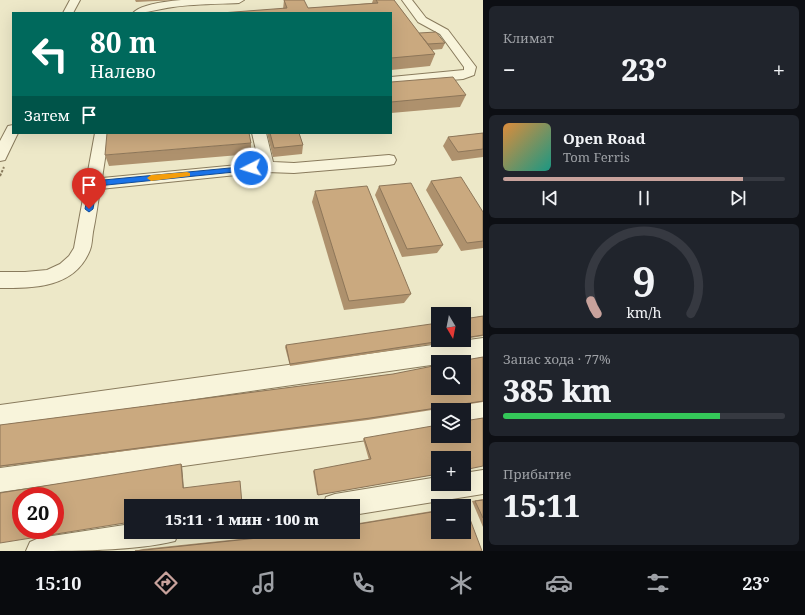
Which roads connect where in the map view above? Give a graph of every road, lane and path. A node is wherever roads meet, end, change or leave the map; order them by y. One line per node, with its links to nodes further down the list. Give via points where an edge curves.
1 (74, 0): 4 (street)
2 (239, 0): 5 (street, via 159,6)
3 (407, 0): 6 (street, via 422,20 444,32 470,67 470,72 463,75)
4 (68, 12)
5 (141, 12)
6 (392, 81)
7 (12, 131): 10 (street)
8 (102, 134): 13 (street)
9 (259, 134): 12 (street)
10 (0, 156)
11 (389, 160): 12 (street, via 294,168)
12 (267, 167): 13 (street)
13 (93, 184): 14 (street, via 82,250 76,262 66,271 37,280)
14 (0, 280)
15 (483, 348): 18 (street)
16 (483, 412): 17 (street)
17 (471, 413)
18 (0, 416)
19 (431, 419): 20 (street, via 319,437)
20 (0, 480)
21 (483, 482): 22 (street)
22 (360, 502)
23 (124, 538): 24 (street)
24 (39, 551)

